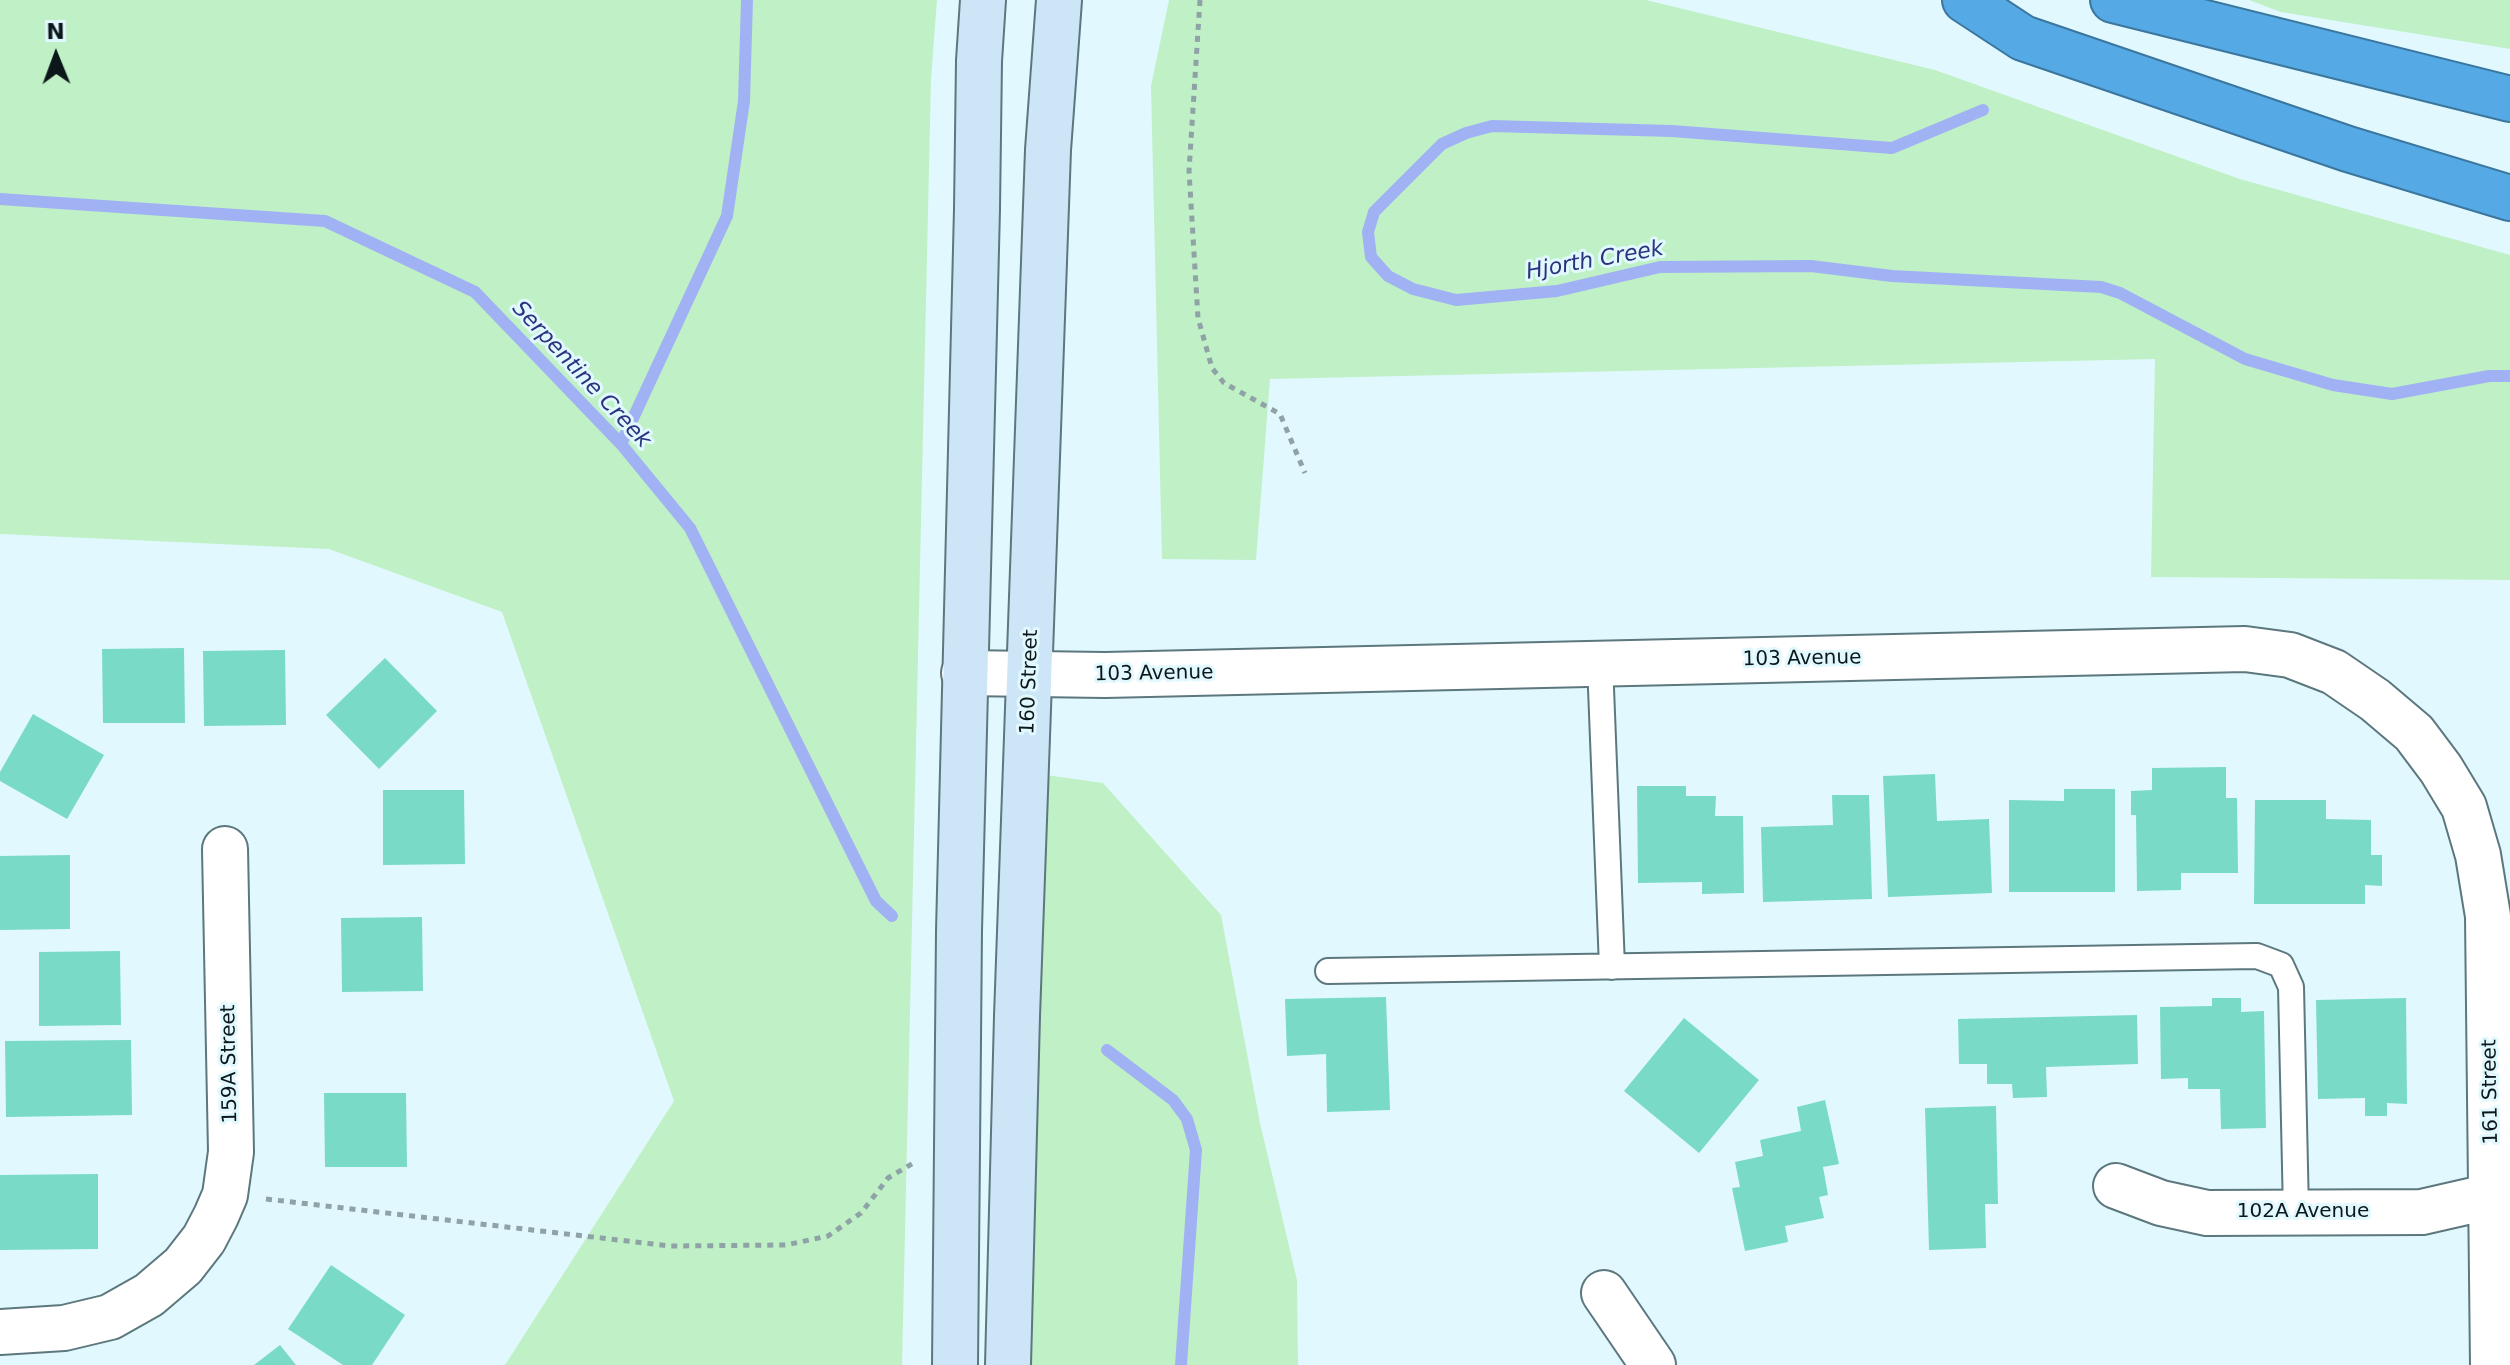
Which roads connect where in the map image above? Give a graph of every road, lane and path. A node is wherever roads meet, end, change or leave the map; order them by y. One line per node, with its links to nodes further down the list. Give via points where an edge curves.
1 (983, 0): 10 (main road)
2 (1059, 0): 11 (main road, 160 Street, via 1048,150)
3 (1200, 0): 8 (path, via 1189,171 1204,348 1224,383 1280,414)
4 (1965, 0): 7 (highway, via 2023,38 2348,149)
5 (2113, 0): 6 (highway)
6 (2510, 99)
7 (2510, 198)
8 (1305, 473)
9 (1600, 663): 11 (street, 103 Avenue); 13 (street, 103 Avenue, via 2245,649 2290,655 2334,672 2414,733 2464,807); 14 (lane)
10 (964, 673): 11 (street, 103 Avenue); 23 (main road)
11 (1030, 675): 24 (main road, 160 Street)
12 (225, 849): 22 (street, 159A Street, via 231,1152 225,1195 204,1239 149,1295 110,1317 64,1328)
13 (2488, 916): 18 (street, 161 Street)
14 (1612, 967): 15 (lane); 20 (lane, via 2257,956 2281,965 2291,987)
15 (1328, 971)
16 (924, 1159): 19 (path, via 888,1178 861,1213 828,1236 786,1245 670,1246)
17 (2116, 1186): 20 (street, 102A Avenue, via 2207,1213)
18 (2504, 1194): 20 (street, 102A Avenue, via 2422,1212); 26 (street, 161 Street)
19 (258, 1199)
20 (2296, 1212)
21 (1604, 1293): 25 (street)
22 (0, 1332)
23 (955, 1365)
24 (1008, 1365)
25 (1653, 1365)
26 (2493, 1365)

